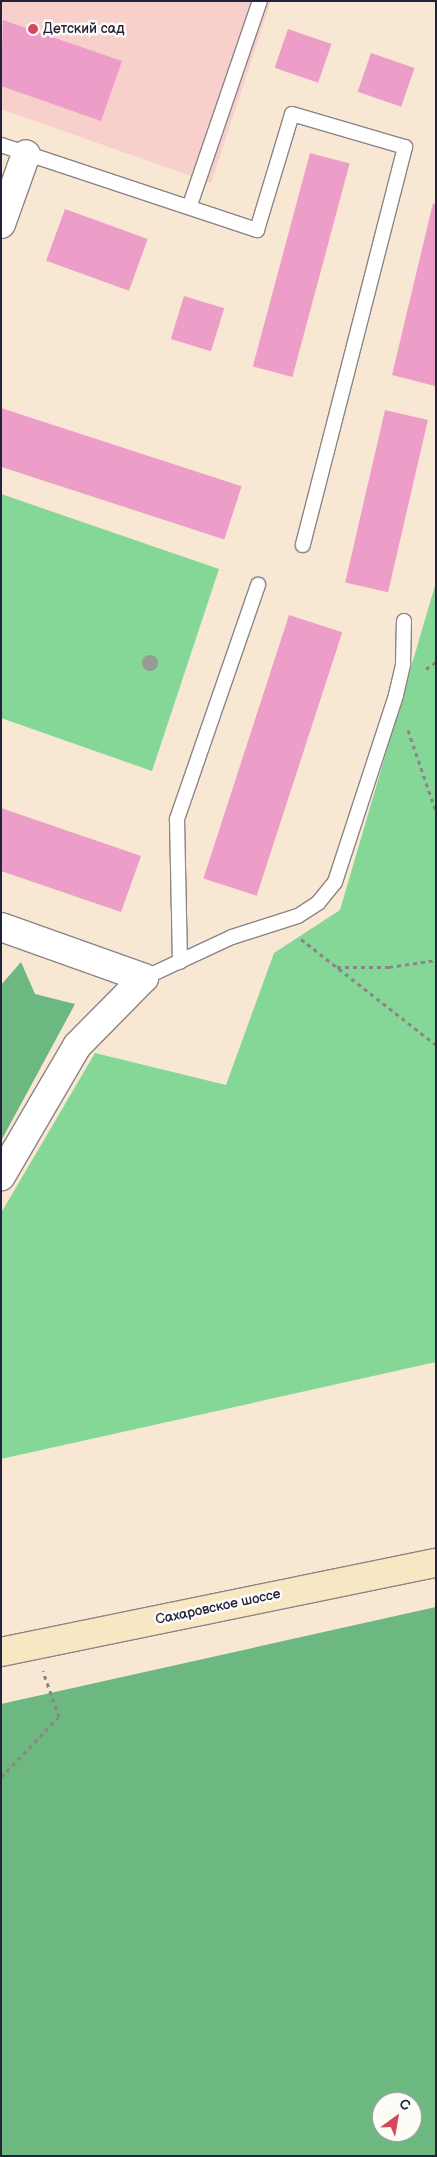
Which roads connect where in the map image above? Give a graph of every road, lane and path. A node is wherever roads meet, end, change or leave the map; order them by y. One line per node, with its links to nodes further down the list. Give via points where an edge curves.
1 (260, 1): 3 (lane)
2 (14, 150): 3 (lane); 4 (street)
3 (190, 205): 5 (lane, via 257,230 292,114 405,147)
4 (1, 224)
5 (303, 545)
6 (258, 585): 13 (lane, via 177,820)
7 (404, 621): 8 (lane, via 403,664)
8 (396, 695): 9 (path); 10 (lane, via 335,882 318,903 298,916)
9 (436, 812)
10 (280, 922): 13 (lane, via 232,937); 14 (path)
11 (1, 927): 15 (street)
12 (436, 960): 14 (path, via 389,967)
13 (180, 962): 15 (lane)
14 (337, 967): 16 (path)
15 (144, 978): 17 (street, via 77,1046)
16 (436, 1045)
17 (1, 1176)
18 (436, 1563): 19 (main road, Сахаровское шоссе)
19 (34, 1645): 20 (main road, Сахаровское шоссе); 21 (path, via 59,1717)
20 (1, 1652)
21 (1, 1777)

